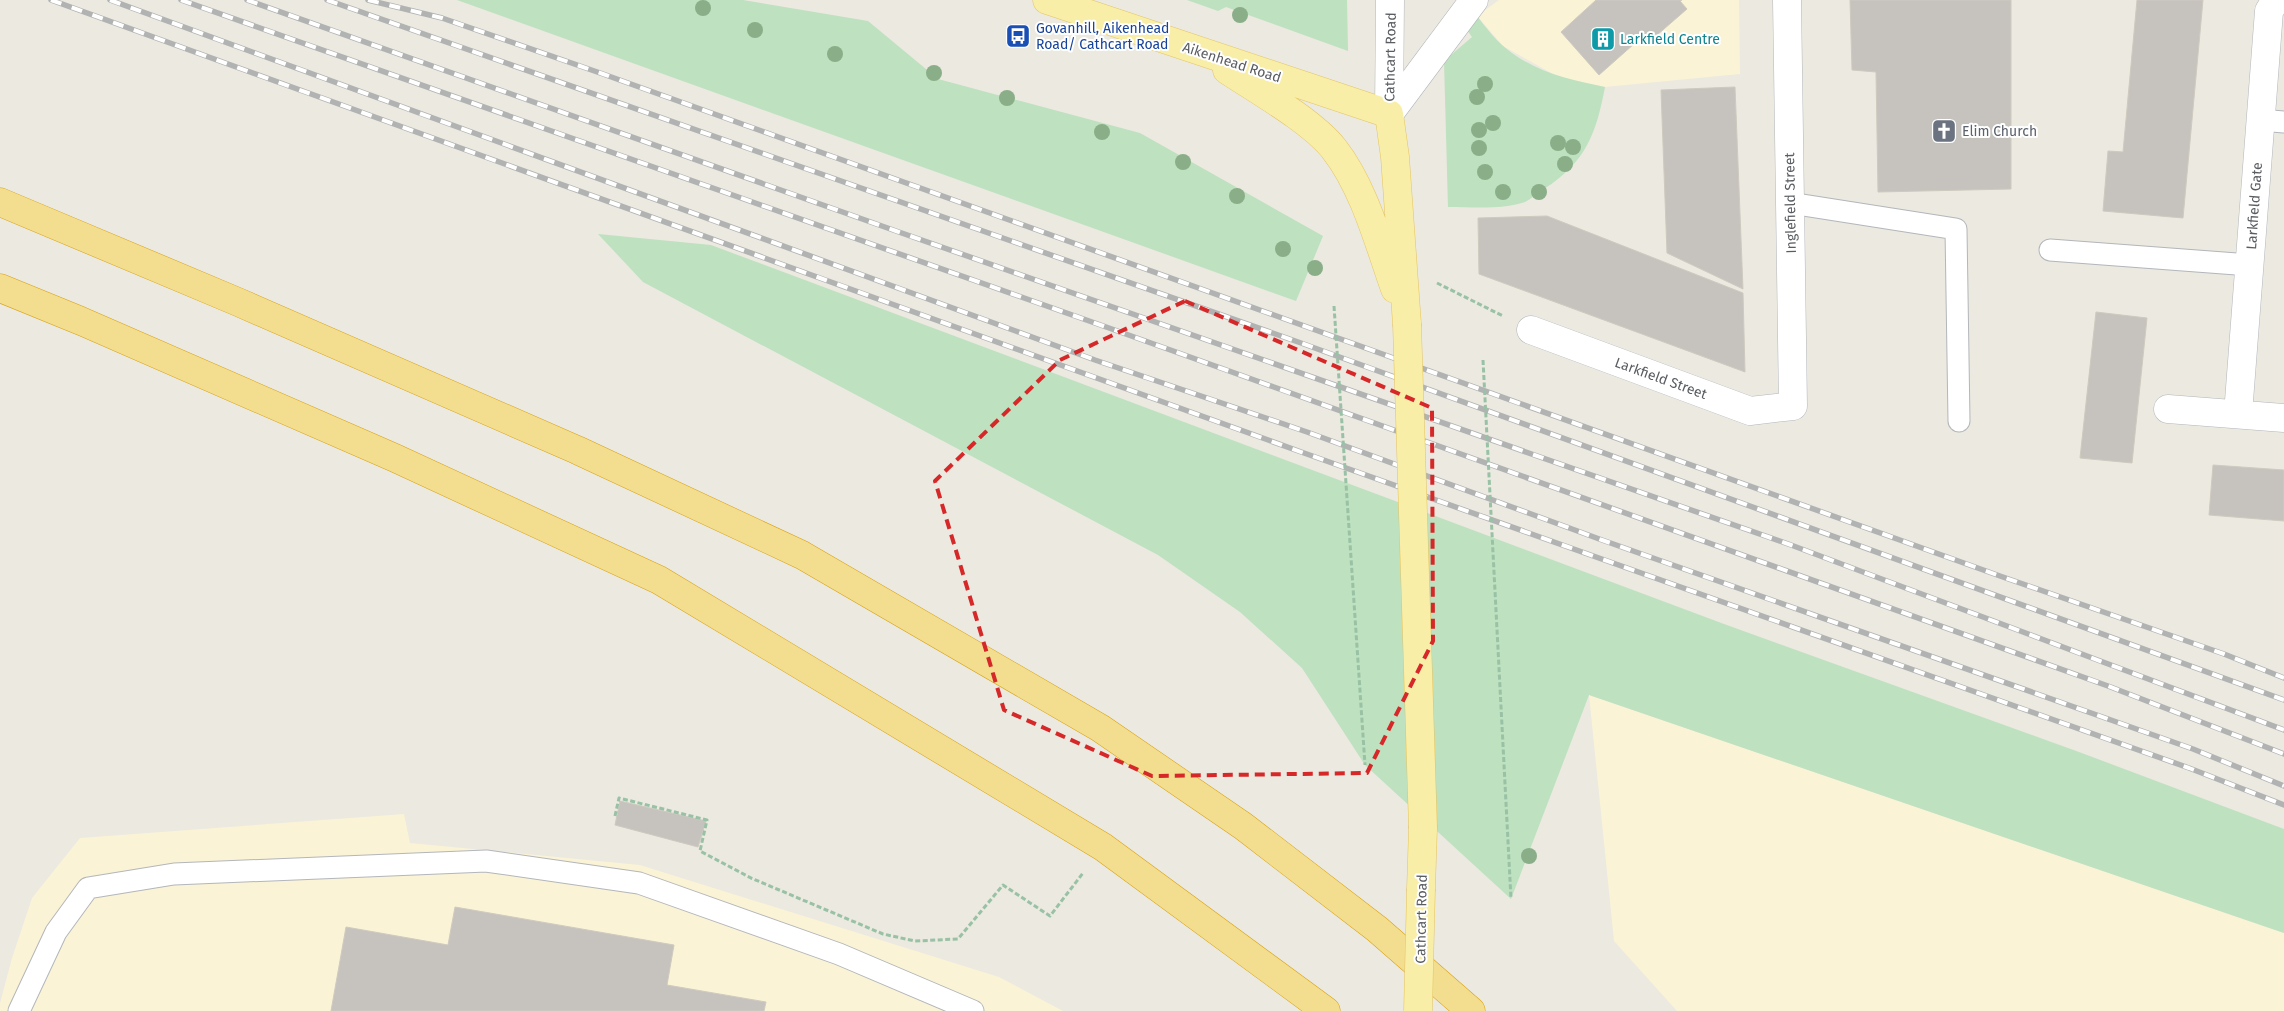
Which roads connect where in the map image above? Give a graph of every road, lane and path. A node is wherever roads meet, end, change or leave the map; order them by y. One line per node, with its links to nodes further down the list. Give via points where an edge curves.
1 (1046, 0): 6 (main road, Aikenhead Road)
2 (1390, 0): 7 (street, Cathcart Road)
3 (1474, 0): 7 (street)
4 (1787, 0): 10 (street, Inglefield Street)
5 (2276, 0): 8 (street, Larkfield Gate, via 2269,11)
6 (1198, 51): 7 (main road, Aikenhead Road); 16 (main road, via 1301,120 1334,148 1352,176 1373,226)
7 (1389, 114): 12 (main road, Cathcart Road)
8 (2272, 121): 13 (street, Larkfield Gate)
9 (0, 202): 32 (highway, via 578,450 802,555 1100,728 1243,826 1377,929)
10 (1790, 203): 19 (street, Inglefield Street); 23 (lane, via 1956,229)
11 (2050, 250): 13 (lane)
12 (1403, 265): 16 (main road, Cathcart Road); 17 (path)
13 (2250, 265): 21 (street, Larkfield Gate)
14 (0, 288): 26 (highway, via 395,458 659,580)
15 (1334, 306): 24 (path, bridge)
16 (1407, 324): 31 (main road, Cathcart Road, bridge, via 1423,828)
17 (1531, 330): 19 (street, Larkfield Street, via 1750,410)
18 (1483, 360): 27 (path, bridge)
19 (1793, 406)
20 (2168, 409): 21 (street)
21 (2238, 414): 22 (street)
22 (2284, 418)
23 (1959, 421)
24 (1365, 765)
25 (615, 816): 26 (path, via 619,798 707,820 700,851 751,878 874,930 915,941 958,939 1003,885 1050,916)
26 (1103, 847): 30 (highway)
27 (1511, 898)
28 (19, 1011): 29 (lane, via 56,932 88,888 174,874 486,861 639,883 840,954)
29 (973, 1011)
30 (1326, 1011)
31 (1418, 1011)
32 (1470, 1011)

